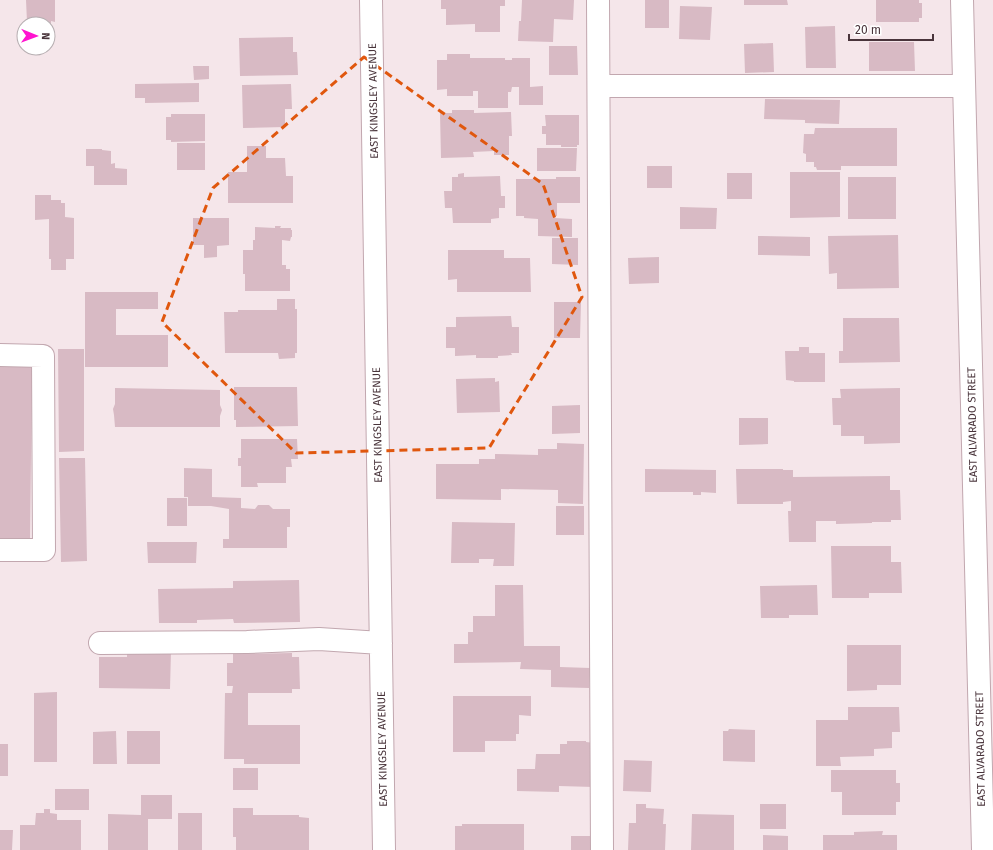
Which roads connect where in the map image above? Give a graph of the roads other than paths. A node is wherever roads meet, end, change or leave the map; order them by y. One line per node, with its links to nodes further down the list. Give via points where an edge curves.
1 (371, 0): 9 (street, EAST KINGSLEY AVENUE)
2 (598, 0): 4 (street)
3 (962, 0): 5 (street, EAST ALVARADO STREET)
4 (599, 86): 5 (street); 11 (street)
5 (964, 86): 12 (street, EAST ALVARADO STREET)
6 (0, 355): 7 (street, via 43,356 44,550)
7 (0, 550)
8 (100, 643): 9 (street, via 319,639)
9 (381, 643): 10 (street, EAST KINGSLEY AVENUE)
10 (384, 850)
11 (602, 850)
12 (982, 850)

